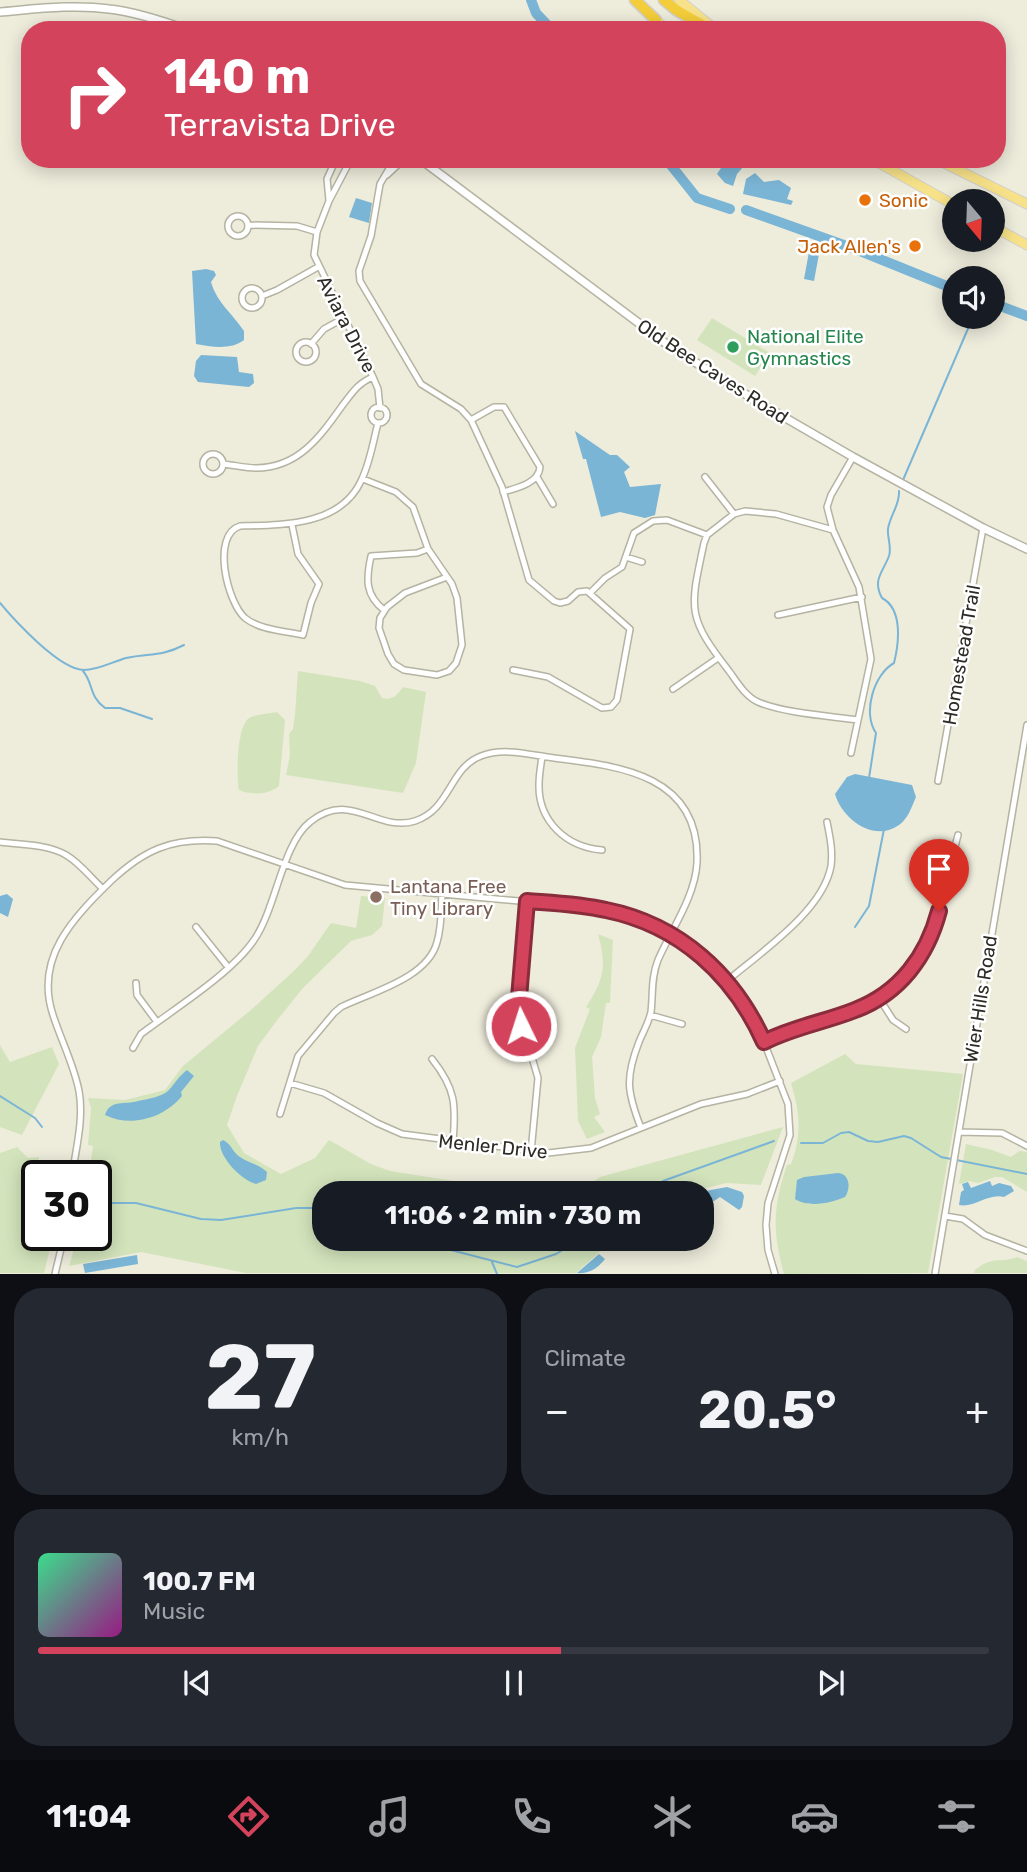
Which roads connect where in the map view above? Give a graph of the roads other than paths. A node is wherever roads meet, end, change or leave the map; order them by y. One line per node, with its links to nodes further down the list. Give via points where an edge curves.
1 (632, 0): 5 (highway)
2 (664, 0): 7 (highway)
3 (679, 0): 8 (main road)
4 (0, 12): 6 (street, via 108,8)
5 (656, 20)
6 (165, 21)
7 (697, 21)
8 (704, 21)
9 (332, 168): 16 (street, Aviara Drive, via 327,179)
10 (344, 168): 16 (street, Aviara Drive)
11 (390, 168): 28 (street, via 379,189 360,281 421,384)
12 (431, 168): 30 (street, Old Bee Caves Road, via 668,345)
13 (888, 168): 15 (main road)
14 (954, 168): 17 (main road)
15 (942, 198)
16 (329, 201): 19 (street, Aviara Drive)
17 (1027, 204)
18 (248, 225): 19 (street, via 297,226)
19 (317, 232): 22 (street, Aviara Drive, via 314,255)
20 (1005, 233): 21 (main road)
21 (1027, 245)
22 (318, 267): 23 (street); 24 (street, Aviara Drive)
23 (262, 296)
24 (345, 318): 25 (street, via 324,329); 26 (street, Aviara Drive)
25 (311, 344)
26 (373, 377): 27 (street, Aviara Drive); 31 (street, via 356,387 320,437 295,458 263,467)
27 (380, 408): 29 (street, Aviara Drive, via 386,418); 29 (street, Aviara Drive, via 371,413)
28 (471, 420): 32 (street, via 494,407 506,408 540,467); 35 (street)
29 (378, 423): 34 (street, Aviara Drive)
30 (853, 457): 39 (street, Old Bee Caves Road); 40 (street, via 828,502)
31 (223, 464)
32 (537, 477): 35 (street); 36 (street)
33 (705, 477): 37 (street)
34 (363, 478): 38 (street, Aviara Drive, via 336,509); 42 (street, via 396,492 413,507)
35 (503, 492): 47 (street, via 529,580 557,602 568,601 581,591)
36 (553, 504)
37 (734, 514): 40 (street, via 776,514); 41 (street)
38 (292, 525): 38 (street, Aviara Drive, via 233,529 224,567 237,610 253,623 303,635 319,584 298,554)
39 (983, 528): 43 (street, Old Bee Caves Road); 58 (street, Homestead Trail)
40 (833, 530): 48 (street)
41 (708, 536): 44 (street, via 658,520 634,533); 51 (street, via 693,598 694,615)
42 (428, 549): 46 (street); 49 (street, via 371,556 369,593)
43 (1027, 549)
44 (626, 557): 45 (street); 47 (street, via 620,569)
45 (642, 562)
46 (447, 578): 49 (street, via 408,591); 49 (street, via 457,598 462,645 456,663 445,673 430,675 394,664 379,628)
47 (590, 593): 52 (street, via 629,629 614,705 602,708 548,677)
48 (862, 597): 50 (street); 54 (street, via 871,659)
49 (384, 610)
50 (778, 615)
51 (719, 658): 53 (street); 54 (street, via 746,694 759,703)
52 (513, 670)
53 (673, 690)
54 (858, 720): 56 (street)
55 (1027, 725): 84 (street, Wier Hills Road)
56 (851, 753)
57 (542, 756): 62 (street, via 538,785 548,820 573,844); 63 (street, via 511,751 477,758 457,775 442,803 416,820 393,823 348,809 323,813 299,834); 68 (street, via 637,772 676,799 691,825 697,861 691,891)
58 (938, 781)
59 (827, 822): 70 (street, via 831,862 820,894 802,916)
60 (958, 835): 72 (street, via 926,947 911,970)
61 (0, 842): 64 (street, via 60,853)
62 (601, 850)
63 (286, 865): 64 (street, via 217,841 186,841 148,852); 65 (street, via 345,885); 69 (street, via 261,930)
64 (103, 889): 88 (street, via 62,936 48,975 51,1011 79,1094)
65 (442, 893): 66 (street); 81 (street, via 439,934 429,960 413,974 334,1013 303,1050)
66 (527, 901): 68 (street, via 606,909); 87 (street, via 518,1010 538,1078)
67 (196, 926): 69 (street)
68 (671, 933): 70 (street); 73 (street, via 654,972)
69 (229, 967): 74 (street)
70 (727, 981): 77 (street)
71 (136, 983): 74 (street, via 137,995)
72 (879, 998): 76 (street, via 893,1020); 77 (street)
73 (650, 1015): 75 (street); 83 (street, via 628,1077)
74 (157, 1022): 78 (street)
75 (682, 1024)
76 (906, 1028)
77 (764, 1042): 80 (street)
78 (133, 1048)
79 (432, 1059): 85 (street, via 454,1096)
80 (780, 1081): 83 (street, Menler Drive, via 747,1094 712,1100); 93 (street, via 791,1125 768,1203 767,1237)
81 (290, 1083): 82 (street); 85 (street, Menler Drive, via 324,1093 402,1134)
82 (279, 1114)
83 (641, 1128): 87 (street, Menler Drive, via 582,1150)
84 (959, 1132): 86 (street, via 1002,1133); 89 (street, Wier Hills Road)
85 (453, 1142): 87 (street, Menler Drive)
86 (1027, 1146)
87 (530, 1152)
88 (74, 1160)
89 (946, 1216): 91 (street, via 963,1219 985,1234); 94 (street, Wier Hills Road)
90 (60, 1251): 92 (street)
91 (1027, 1251)
92 (55, 1273)
93 (775, 1273)
94 (935, 1273)

